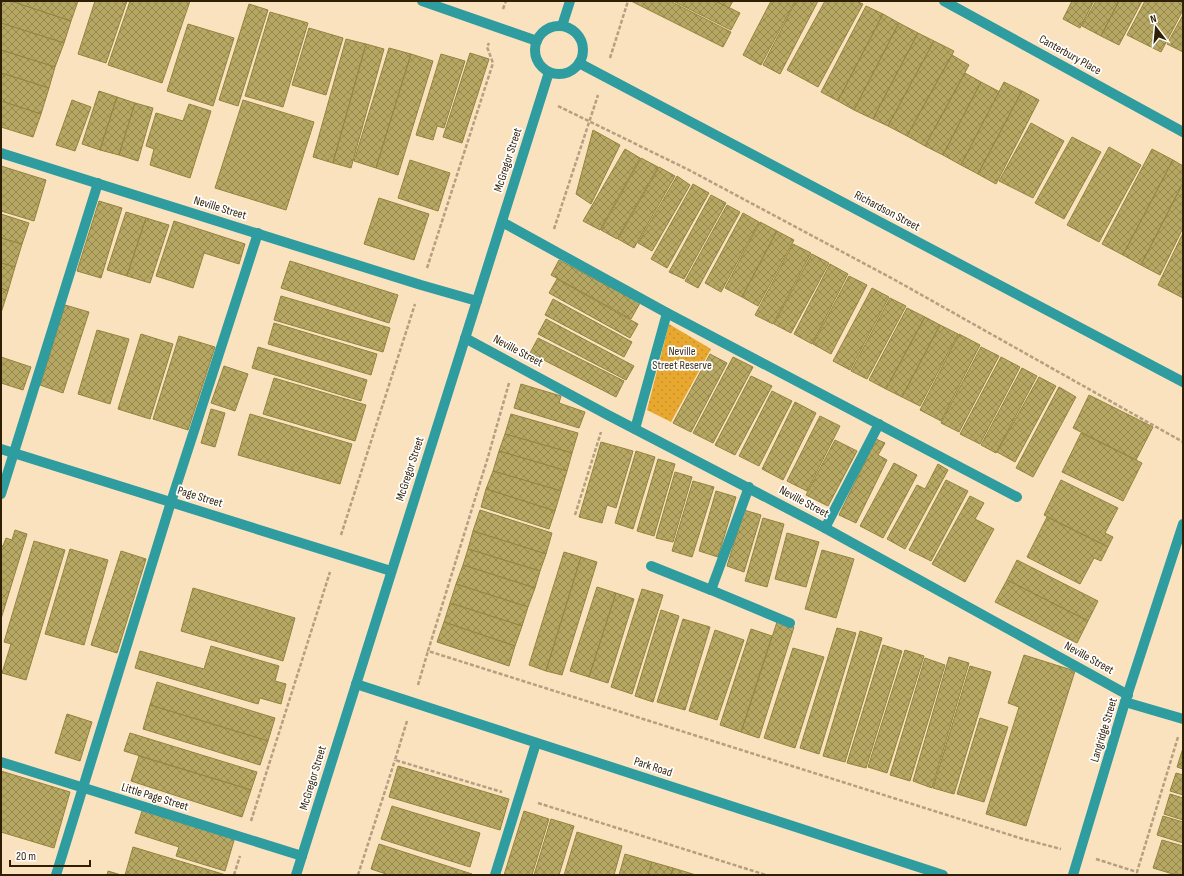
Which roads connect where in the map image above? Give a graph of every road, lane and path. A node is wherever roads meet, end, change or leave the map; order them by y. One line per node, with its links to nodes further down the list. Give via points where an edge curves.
1 (422, 1): 7 (street)
2 (506, 1): 7 (path)
3 (570, 1): 6 (street)
4 (628, 1): 11 (path)
5 (944, 1): 14 (street, Canterbury Place)
6 (562, 26): 8 (street, via 546,30); 9 (street, via 569,28 581,39 584,52)
7 (496, 27): 8 (street); 20 (path, via 487,47 493,63)
8 (537, 41): 10 (street, via 536,57 542,67)
9 (579, 64): 10 (street, via 567,73); 11 (street, Richardson Street)
10 (549, 72): 12 (street, McGregor Street)
11 (604, 77): 13 (path); 25 (street, Richardson Street)
12 (541, 98): 13 (path); 17 (street, McGregor Street)
13 (589, 122): 19 (path); 29 (path, via 689,170 895,280)
14 (1183, 132)
15 (1, 153): 16 (street, Neville Street)
16 (98, 183): 18 (street, Neville Street); 31 (street)
17 (502, 222): 19 (street); 21 (street, McGregor Street)
18 (258, 233): 20 (street, Neville Street); 35 (street)
19 (548, 247): 22 (street)
20 (421, 285): 21 (street, Neville Street); 39 (path)
21 (477, 301): 23 (street, McGregor Street)
22 (667, 313): 27 (street); 28 (street)
23 (465, 338): 24 (street, Neville Street); 41 (street, McGregor Street)
24 (514, 364): 26 (street, Neville Street); 53 (path, via 428,651 1023,839)
25 (1183, 382)
26 (606, 414): 28 (street, Neville Street); 36 (path)
27 (879, 424): 34 (street); 38 (street)
28 (635, 429): 32 (street, Neville Street)
29 (1183, 442)
30 (1, 449): 31 (street, Page Street)
31 (14, 453): 33 (street); 35 (street, Page Street)
32 (749, 487): 38 (street, Neville Street); 42 (street)
33 (1, 494)
34 (1017, 497)
35 (171, 502): 39 (street, Page Street); 51 (street)
36 (575, 515)
37 (1183, 524): 45 (street, Langridge Street)
38 (825, 528): 45 (street, Neville Street)
39 (336, 553): 41 (street, Page Street); 52 (path)
40 (651, 566): 42 (street)
41 (391, 571): 44 (street, McGregor Street)
42 (711, 590): 43 (street)
43 (790, 623)
44 (356, 684): 48 (street, Park Road); 54 (street, McGregor Street)
45 (1127, 698): 46 (street, Neville Street); 53 (street, Langridge Street)
46 (1183, 719)
47 (1178, 735): 55 (path)
48 (536, 743): 60 (street); 61 (street, Park Road)
49 (395, 760): 59 (path)
50 (1, 762): 51 (street, Little Page Street)
51 (83, 788): 52 (street, Little Page Street); 56 (street)
52 (246, 838): 54 (street, Little Page Street); 57 (path)
53 (1079, 854): 55 (path); 62 (street, Langridge Street)
54 (302, 856): 58 (street, McGregor Street)
55 (1136, 874)
56 (56, 875)
57 (234, 875)
58 (296, 875)
59 (358, 875)
60 (495, 875)
61 (943, 875)
62 (1073, 875)

